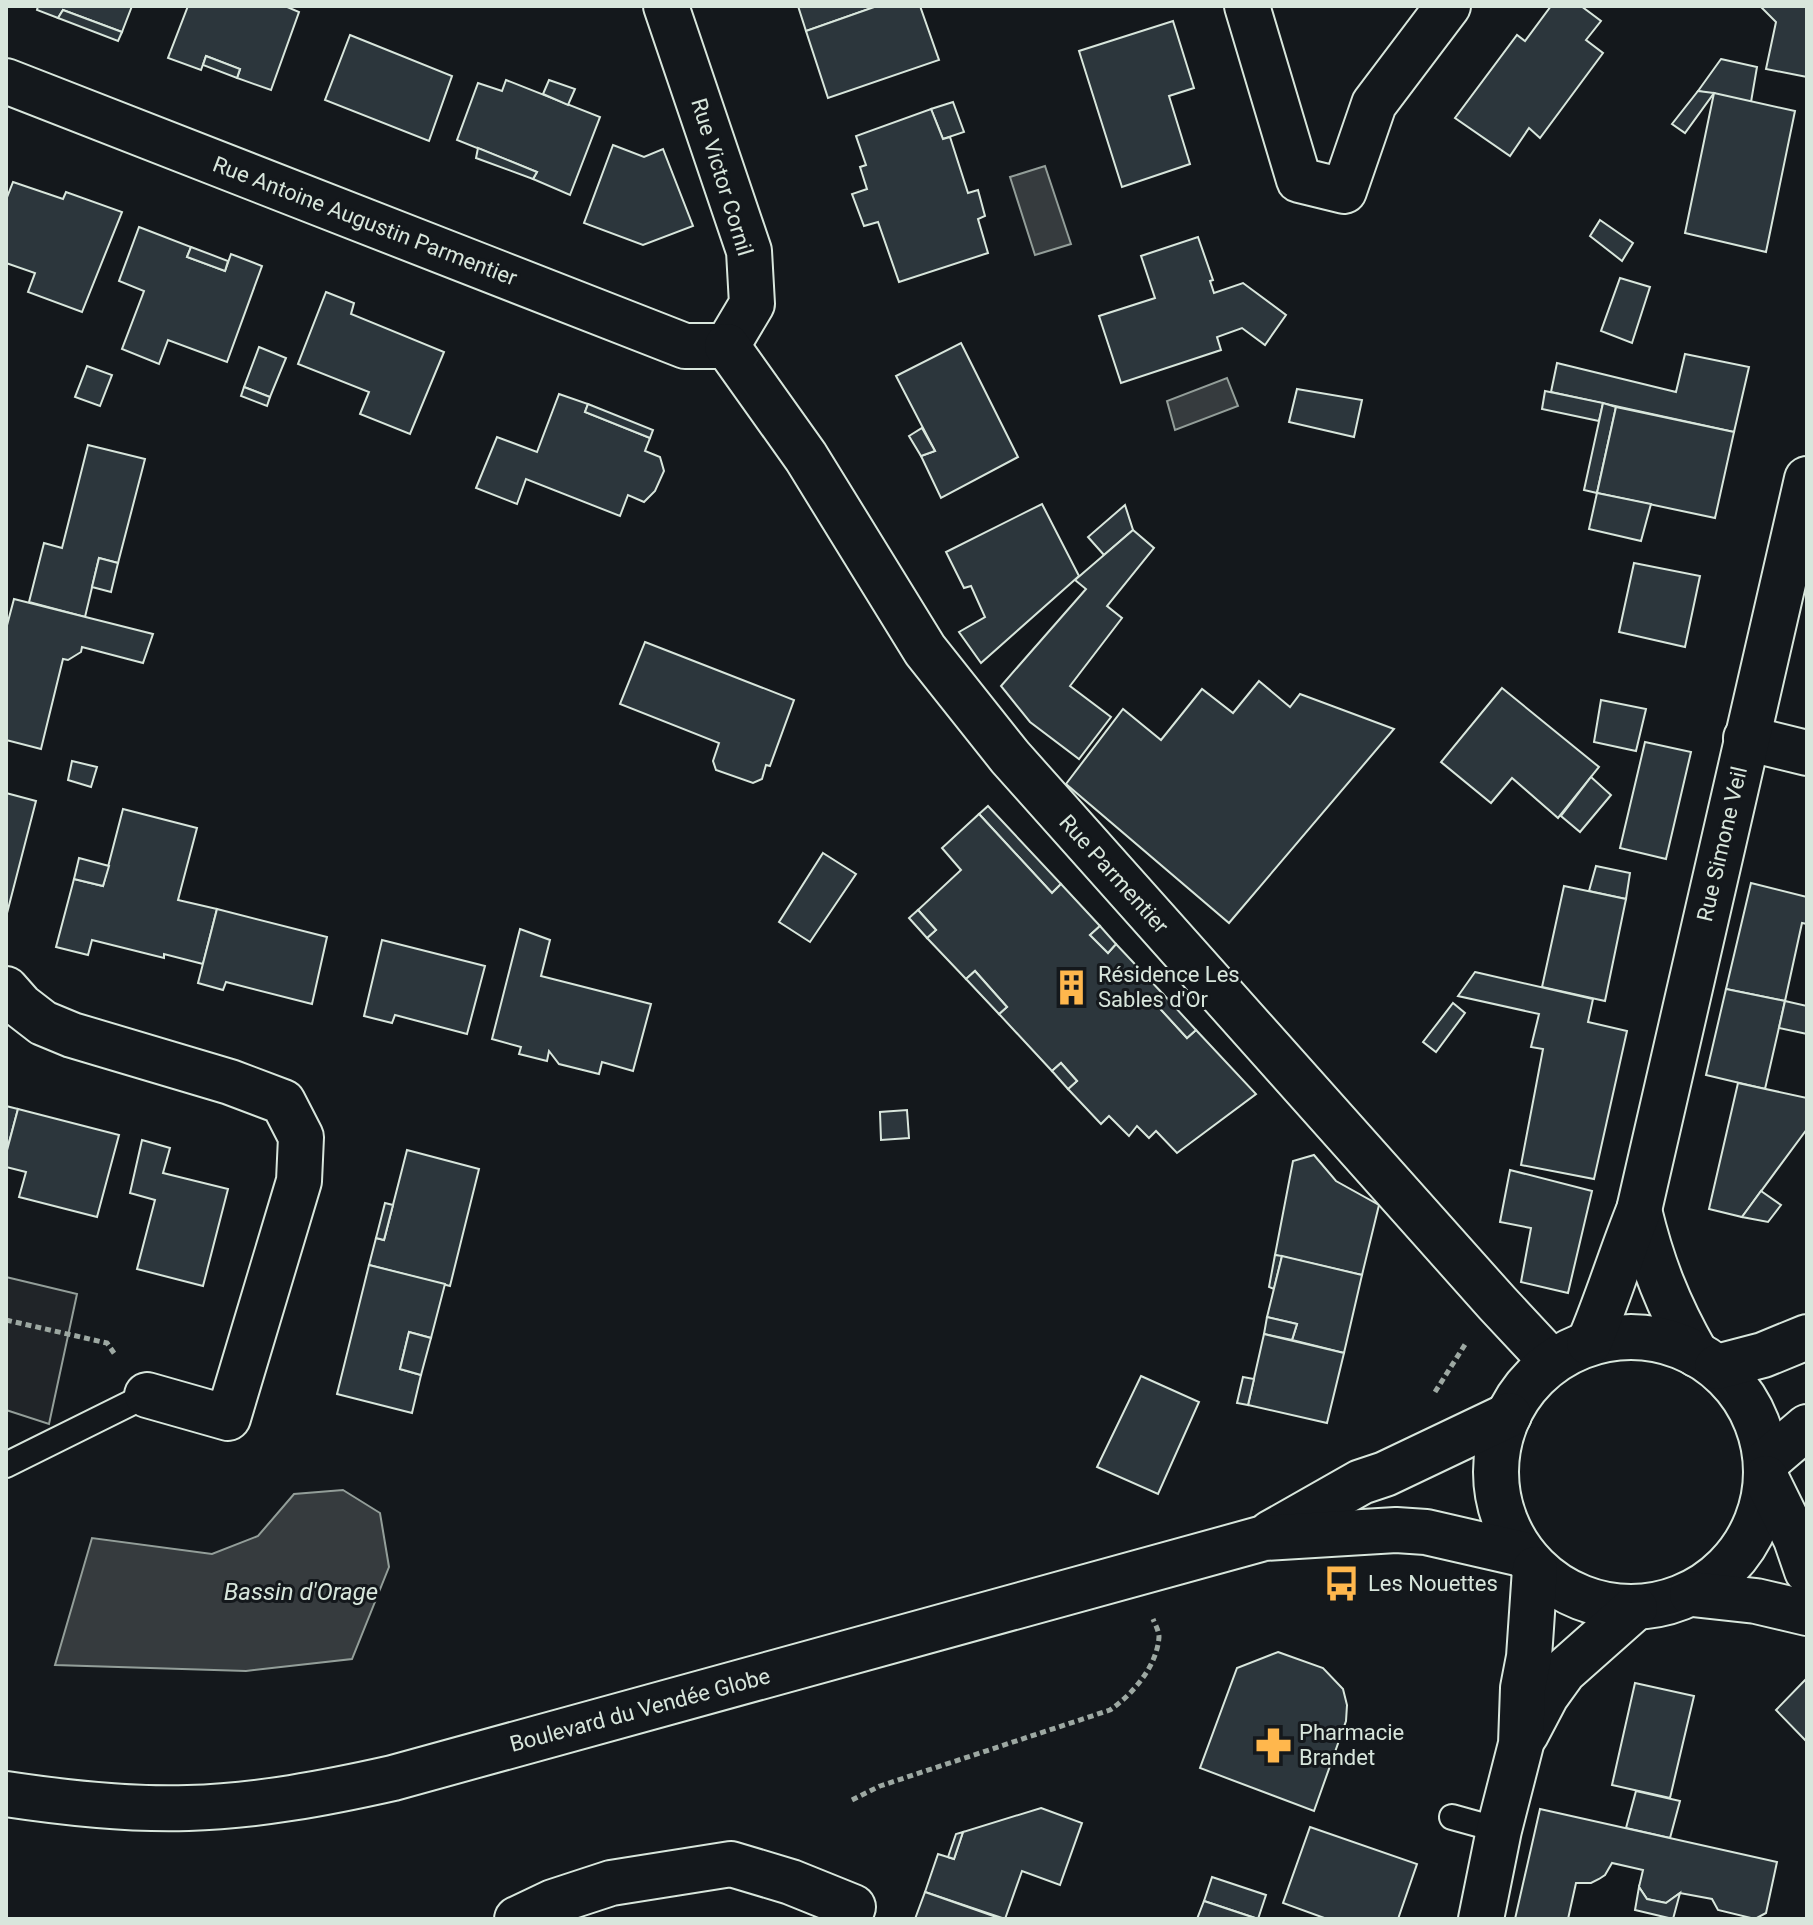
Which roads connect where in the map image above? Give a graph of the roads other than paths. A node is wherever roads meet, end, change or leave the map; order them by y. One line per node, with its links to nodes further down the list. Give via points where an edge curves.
1 (666, 6): 5 (main road, Rue Victor Cornil, via 749,251 752,304)
2 (1247, 6): 3 (main road, via 1299,180 1344,191 1374,104)
3 (1448, 6)
4 (6, 81): 5 (main road, Rue Antoine Augustin Parmentier, via 685,346)
5 (727, 346): 12 (main road, Rue Parmentier, via 806,457 925,650 1010,757 1352,1141)
6 (1807, 479): 7 (main road, Rue Simone Veil)
7 (1746, 738): 8 (main road); 10 (main road, Rue Simone Veil)
8 (1807, 753)
9 (6, 989): 14 (main road, via 43,1023 72,1035 283,1102 301,1137 299,1181 228,1418)
10 (1639, 1210): 12 (main road, Rue Simone Veil, via 1610,1293); 13 (main road, Rue Simone Veil, via 1673,1313)
11 (1807, 1337): 13 (main road, via 1763,1355)
12 (1570, 1352): 13 (main road, via 1625,1337 1662,1340); 15 (main road, via 1527,1386)
13 (1706, 1360): 18 (main road, via 1742,1394 1758,1427)
14 (147, 1395): 17 (lane)
15 (1509, 1415): 19 (main road, Boulevard du Vendée Globe, via 1361,1482); 20 (main road, via 1496,1462 1500,1510)
16 (1807, 1427): 18 (main road)
17 (6, 1465)
18 (1766, 1470): 21 (main road); 22 (main road, via 1756,1525 1730,1565)
19 (1264, 1538): 20 (main road, Boulevard du Vendée Globe, via 1426,1532); 26 (main road, Boulevard du Vendée Globe, via 325,1793 187,1808 120,1807)
20 (1529, 1561): 23 (main road, via 1564,1591 1598,1604); 25 (main road, via 1529,1657)
21 (1807, 1571)
22 (1692, 1594): 23 (main road); 24 (main road)
23 (1635, 1608): 25 (main road, via 1564,1671)
24 (1807, 1613)
25 (1521, 1744): 28 (main road)
26 (6, 1794)
27 (1452, 1817): 28 (lane)
28 (1499, 1830): 31 (main road)
29 (517, 1919): 30 (main road, via 611,1883 731,1864 853,1907)
30 (848, 1919)
31 (1481, 1919)

